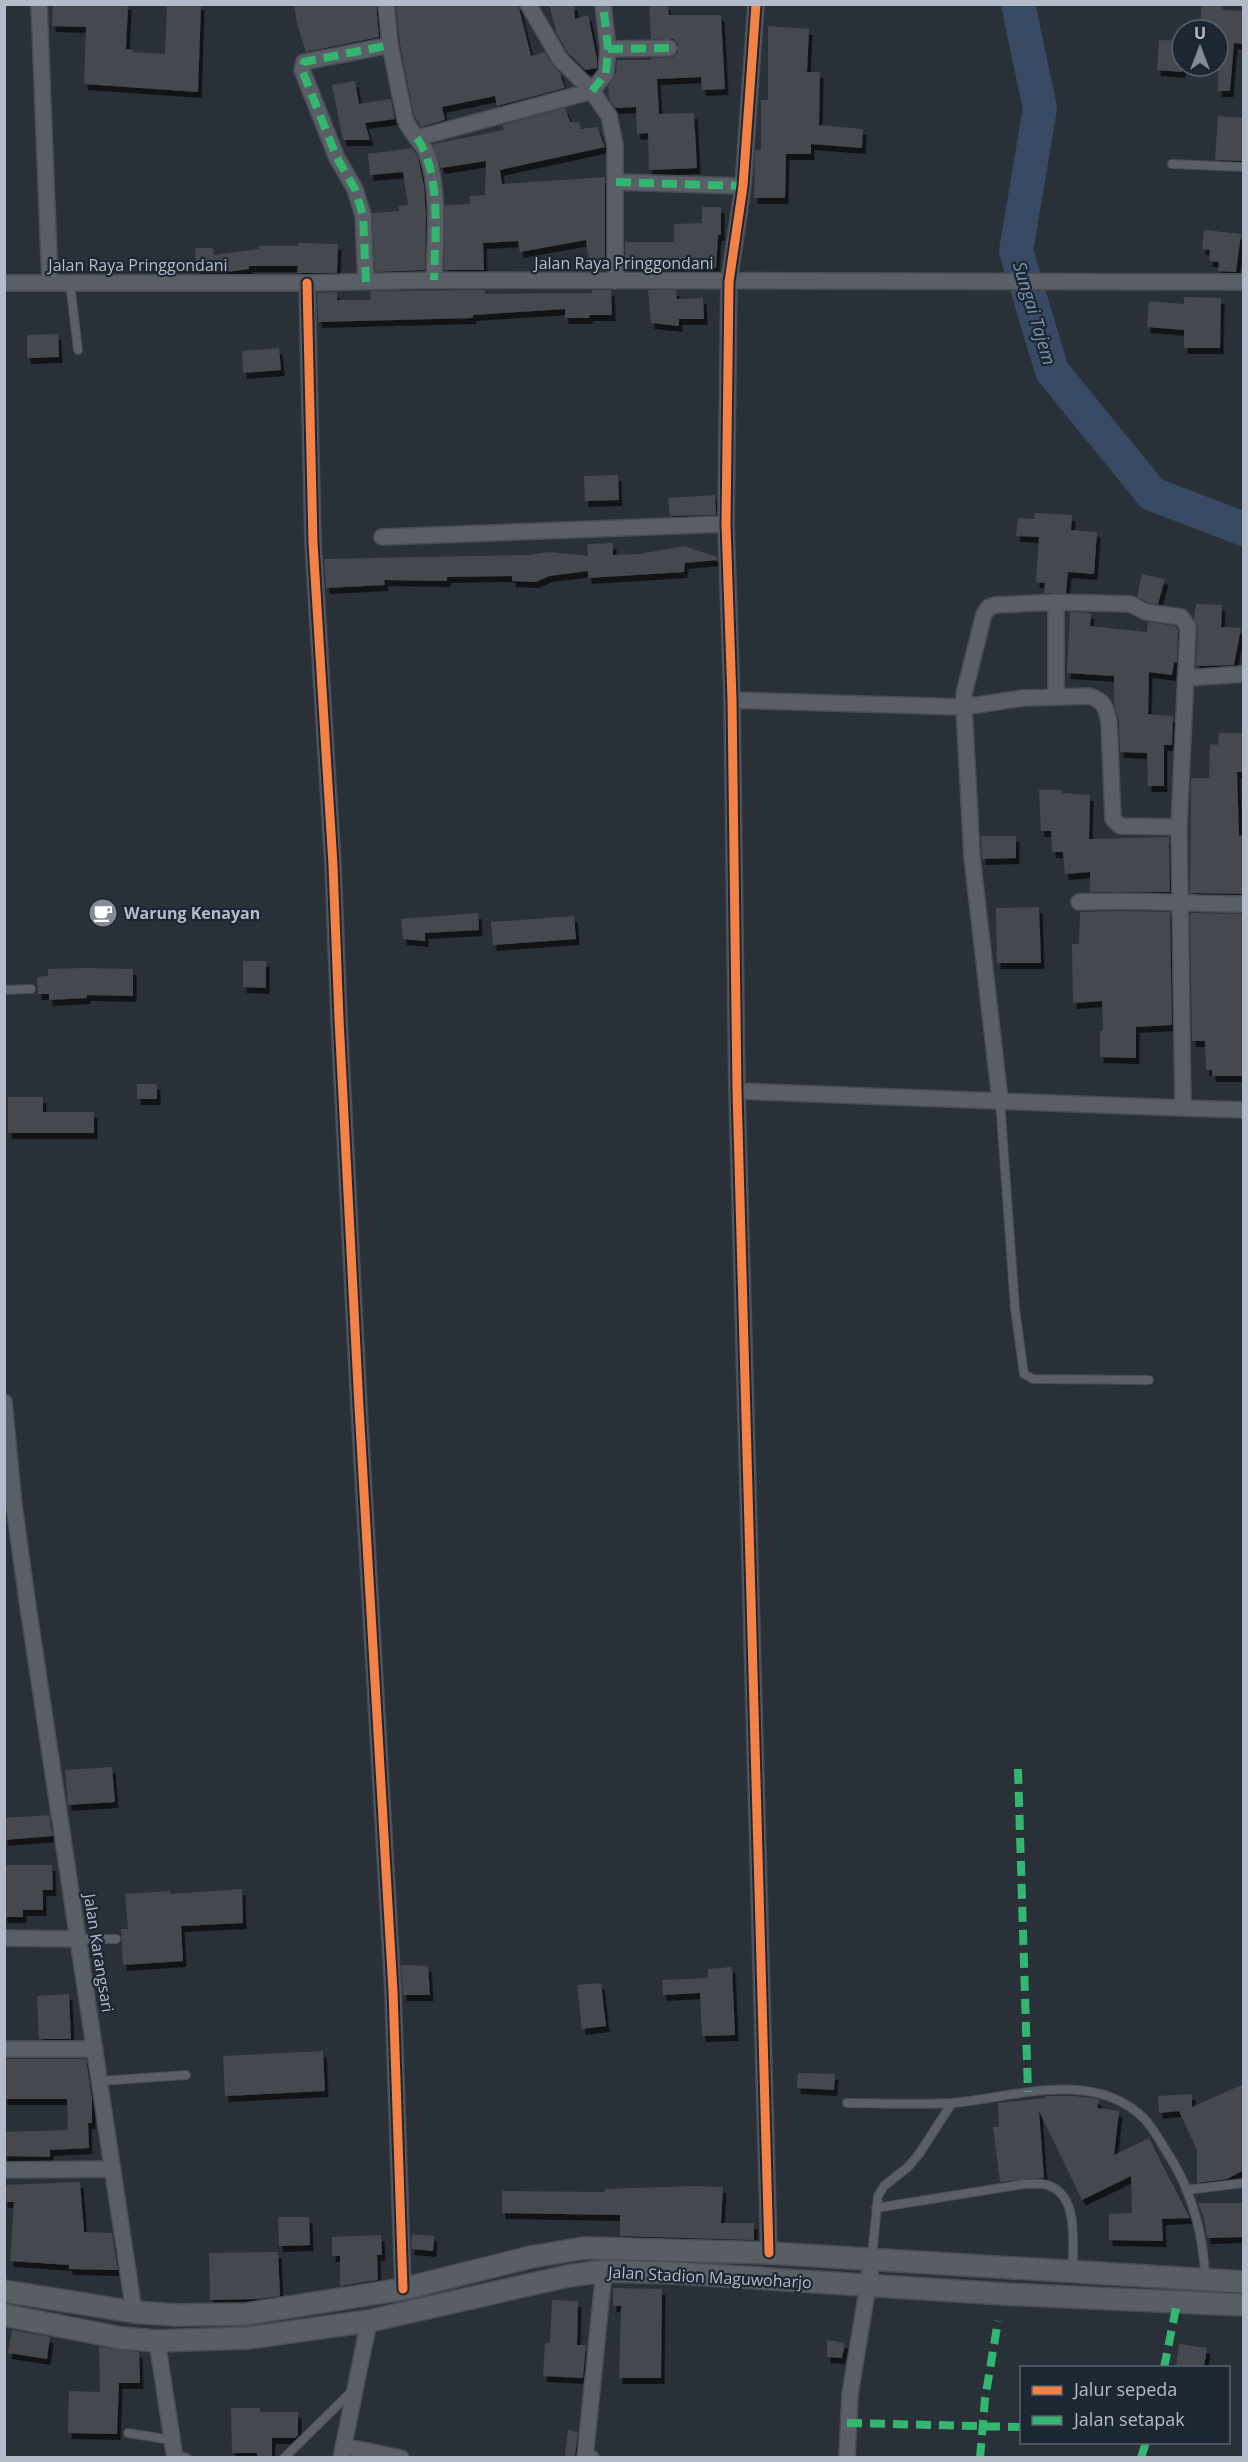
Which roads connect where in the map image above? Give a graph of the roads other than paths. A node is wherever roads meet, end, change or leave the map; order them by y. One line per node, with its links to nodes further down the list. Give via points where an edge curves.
1 (39, 4): 17 (street)
2 (386, 4): 6 (street)
3 (528, 4): 9 (street, via 560,59)
4 (603, 4): 8 (street)
5 (756, 4): 14 (street)
6 (390, 45): 10 (street, via 405,119); 19 (street, via 304,62 302,70 363,215)
7 (669, 48): 8 (street)
8 (608, 49): 9 (street, via 606,73)
9 (592, 91): 10 (street); 13 (street, via 609,116)
10 (417, 138): 15 (street, via 426,152 434,194)
11 (1172, 164): 12 (lane)
12 (1244, 167)
13 (616, 182): 14 (street); 16 (street)
14 (743, 186): 20 (street)
15 (434, 280): 16 (street, Jalan Raya Pringgondani); 19 (street, Jalan Raya Pringgondani)
16 (615, 281): 20 (street, Jalan Raya Pringgondani)
17 (50, 282): 18 (street, Jalan Raya Pringgondani); 22 (street, Jalan Raya Pringgondani)
18 (70, 282): 23 (street, Jalan Raya Pringgondani); 24 (lane)
19 (366, 282): 23 (street, Jalan Raya Pringgondani)
20 (729, 282): 21 (street, Jalan Raya Pringgondani); 25 (street)
21 (1244, 282)
22 (4, 283)
23 (307, 283): 68 (street, via 313,554 393,1980)
24 (78, 350)
25 (726, 524): 26 (street); 31 (street)
26 (382, 537)
27 (1056, 602): 29 (street, via 1130,604 1146,612 1181,617 1188,627); 30 (street); 32 (street, via 989,607 984,614)
28 (1244, 674): 29 (street)
29 (1186, 678): 33 (street)
30 (1056, 697): 32 (street); 33 (street, via 1089,696 1099,699 1106,708 1113,816 1117,824)
31 (732, 700): 32 (street); 39 (street)
32 (964, 707): 40 (street, via 972,857)
33 (1179, 827): 35 (street)
34 (1079, 902): 35 (street)
35 (1179, 902): 36 (street); 41 (street)
36 (1244, 904)
37 (31, 989): 38 (lane)
38 (4, 990)
39 (737, 1091): 40 (street); 61 (street)
40 (1000, 1100): 41 (street); 43 (lane, via 1015,1309 1024,1374 1033,1379)
41 (1183, 1108): 42 (street)
42 (1244, 1110)
43 (1149, 1380)
44 (4, 1402): 45 (street, Jalan Karangsari)
45 (6, 1422): 46 (street, Jalan Karangsari)
46 (9, 1505): 48 (street, Jalan Karangsari)
47 (4, 1938): 48 (street)
48 (78, 1939): 49 (lane); 51 (street, Jalan Karangsari)
49 (116, 1939)
50 (4, 2049): 51 (street)
51 (95, 2049): 53 (street, Jalan Karangsari)
52 (186, 2075): 53 (lane)
53 (100, 2081): 56 (street, Jalan Karangsari)
54 (848, 2103): 55 (lane)
55 (952, 2103): 59 (lane, via 1028,2091 1081,2090 1104,2095 1138,2113 1151,2127); 60 (lane, via 920,2154 884,2186)
56 (113, 2169): 57 (street); 72 (street, Jalan Karangsari)
57 (4, 2170)
58 (1244, 2183): 59 (lane)
59 (1186, 2190): 65 (lane, via 1205,2256)
60 (876, 2208): 62 (lane); 64 (lane, via 1024,2184 1047,2184 1060,2191 1070,2209)
61 (769, 2253): 62 (main road, Jalan Stadion Maguwoharjo); 68 (main road, Jalan Stadion Maguwoharjo, via 584,2248 531,2256)
62 (872, 2261): 64 (main road, Jalan Stadion Maguwoharjo); 67 (street)
63 (604, 2271): 67 (main road, Jalan Stadion Maguwoharjo); 75 (main road, Jalan Stadion Maguwoharjo); 85 (street, via 585,2457)
64 (1073, 2273): 65 (main road, Jalan Stadion Maguwoharjo)
65 (1205, 2279): 66 (main road, Jalan Stadion Maguwoharjo)
66 (1244, 2282)
67 (869, 2285): 71 (main road, Jalan Stadion Maguwoharjo); 86 (street, via 850,2394)
68 (403, 2289): 73 (main road, Jalan Stadion Maguwoharjo)
69 (4, 2291): 70 (main road, Jalan Stadion Maguwoharjo)
70 (49, 2299): 72 (main road, Jalan Stadion Maguwoharjo); 76 (main road)
71 (1244, 2305)
72 (134, 2312): 73 (main road, Jalan Stadion Maguwoharjo)
73 (246, 2314): 77 (main road)
74 (4, 2316): 76 (main road, Jalan Stadion Maguwoharjo)
75 (369, 2321): 77 (main road, Jalan Stadion Maguwoharjo); 79 (street)
76 (43, 2323): 78 (main road, Jalan Stadion Maguwoharjo)
77 (247, 2338): 78 (main road, Jalan Stadion Maguwoharjo)
78 (157, 2341): 81 (street)
79 (356, 2388): 82 (street); 83 (lane)
80 (128, 2433): 81 (lane)
81 (177, 2452)
82 (342, 2452): 84 (street)
83 (284, 2457)
84 (401, 2457)
85 (591, 2457)
86 (847, 2457)

